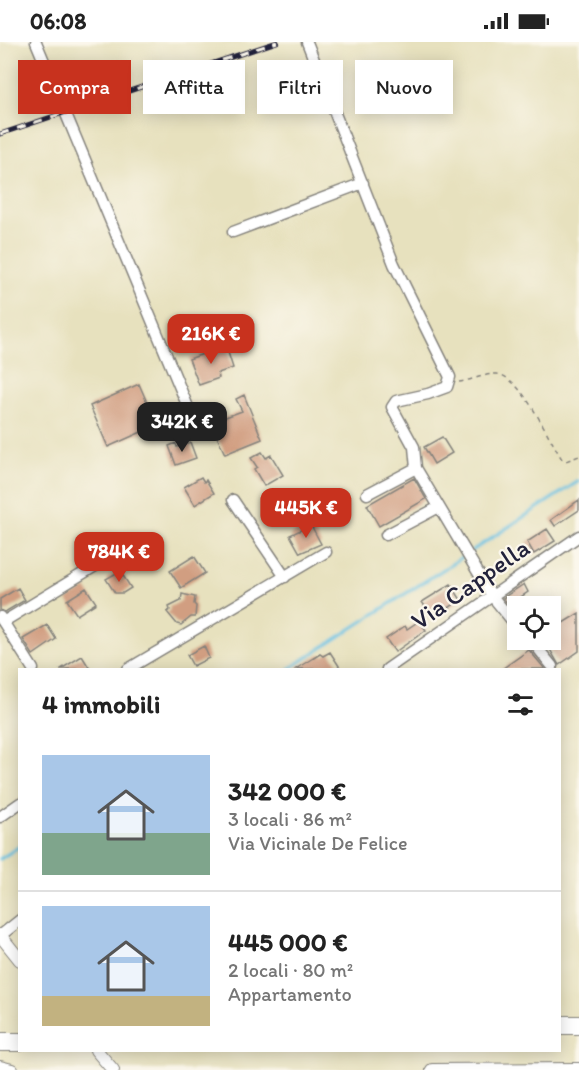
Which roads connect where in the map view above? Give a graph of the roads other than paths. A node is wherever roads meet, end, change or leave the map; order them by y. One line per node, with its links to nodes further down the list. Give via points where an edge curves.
1 (36, 42): 5 (street)
2 (307, 42): 3 (street)
3 (363, 183): 4 (street); 6 (street, via 394,264 450,380 447,387 393,404 414,447)
4 (233, 232)
5 (198, 430)
6 (416, 468): 7 (street); 9 (street)
7 (368, 494)
8 (233, 500): 14 (street)
9 (439, 507): 10 (street); 15 (street)
10 (386, 535)
11 (579, 536): 15 (street, Via Cappella)
12 (130, 545): 17 (street)
13 (326, 552): 14 (street)
14 (285, 577): 21 (street)
15 (492, 596): 16 (street); 22 (street, Via Cappella)
16 (507, 614)
17 (2, 620): 20 (street)
18 (539, 650): 19 (street)
19 (552, 666)
20 (32, 668)
21 (130, 668)
22 (391, 668)
23 (18, 804): 24 (street)
24 (0, 817)
25 (18, 922): 26 (street)
26 (0, 935): 27 (street)
27 (18, 958)
28 (561, 1025): 29 (highway)
29 (579, 1025)
30 (18, 1029): 31 (highway)
31 (0, 1030)
32 (561, 1037): 33 (highway)
33 (579, 1037)
34 (0, 1042): 35 (highway)
35 (18, 1042)
36 (98, 1052): 40 (street)
37 (0, 1067): 39 (street)
38 (579, 1069): 41 (street)
39 (12, 1070)
40 (113, 1070)
41 (432, 1070)

